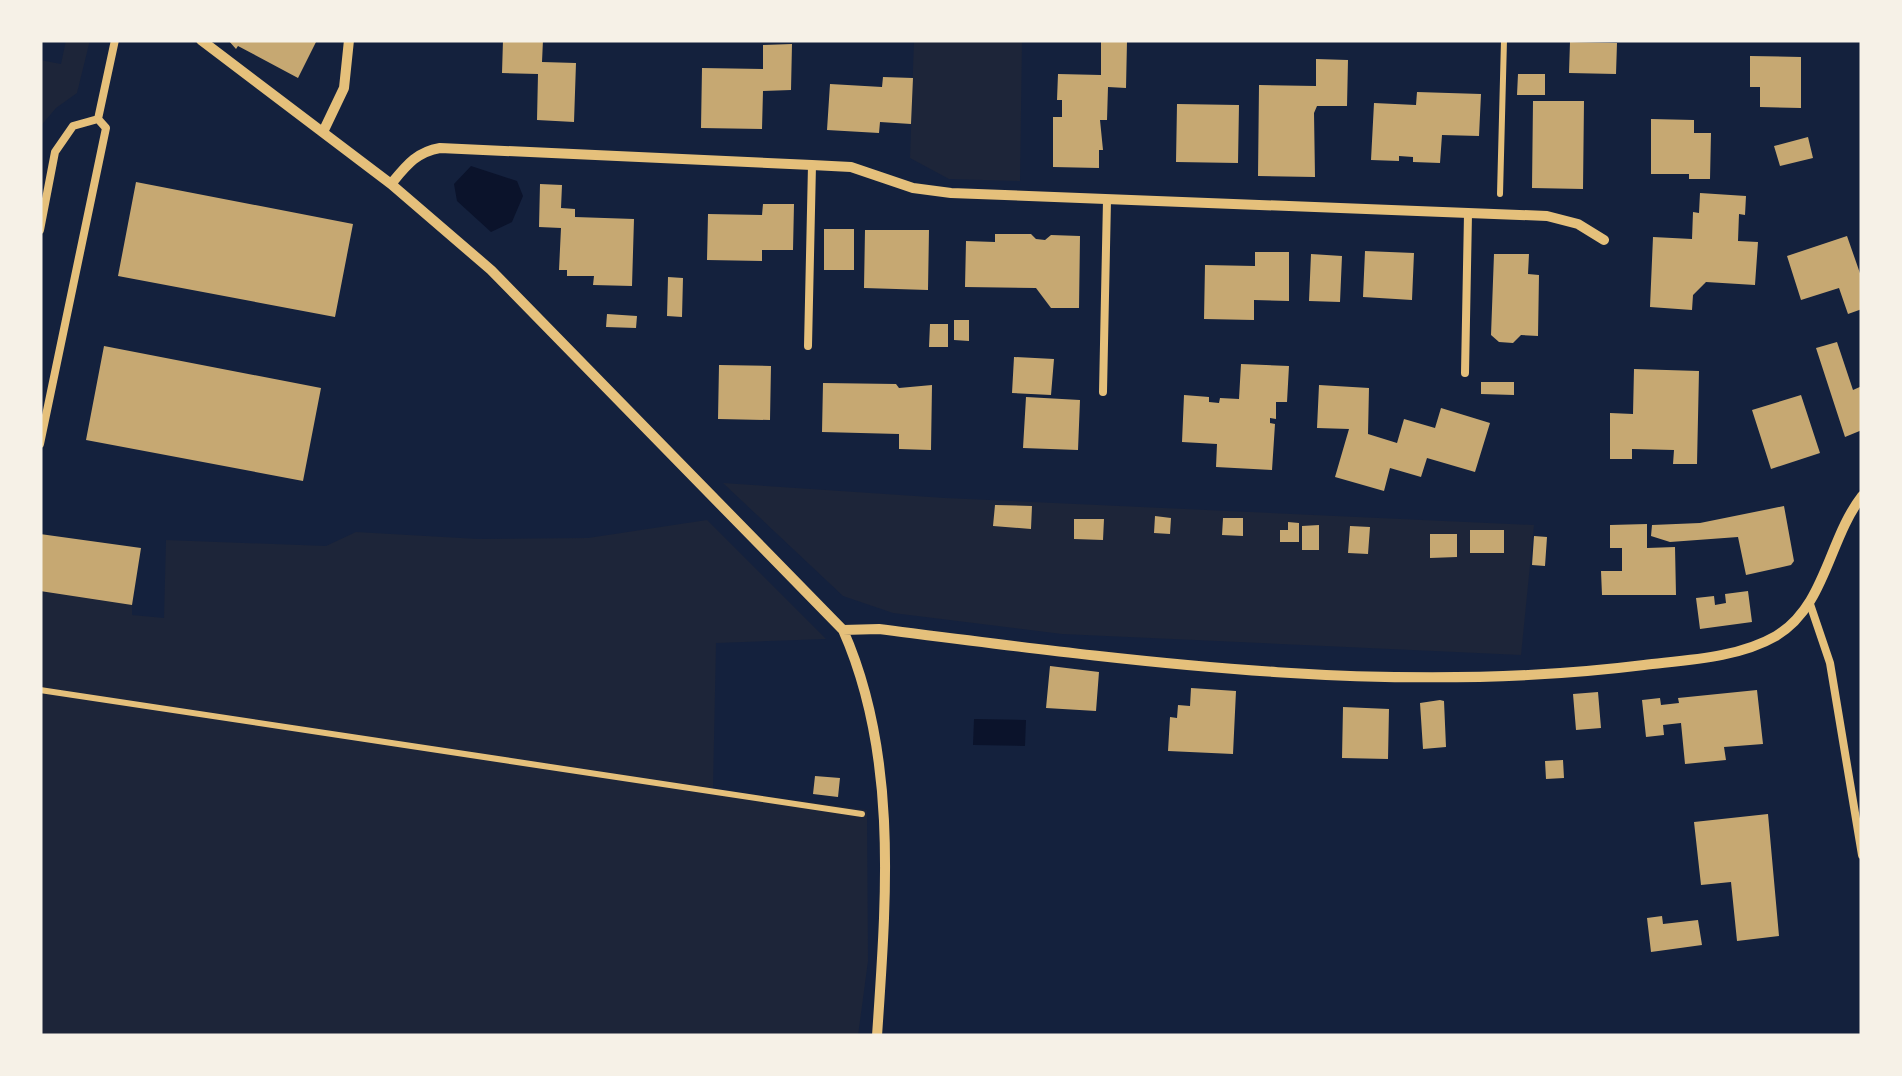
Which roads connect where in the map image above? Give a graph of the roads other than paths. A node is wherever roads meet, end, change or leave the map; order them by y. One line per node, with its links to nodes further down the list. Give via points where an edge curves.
1 (115, 40): 4 (lane)
2 (202, 40): 5 (street)
3 (349, 40): 5 (street, via 344,88)
4 (98, 119): 10 (lane, via 73,126 55,152); 15 (lane, via 106,128)
5 (323, 132): 7 (street)
6 (812, 165): 7 (street, via 440,148 410,161); 8 (street, via 852,167 951,193); 12 (lane)
7 (391, 184): 18 (street, via 490,270)
8 (1108, 200): 9 (street); 14 (lane)
9 (1468, 214): 11 (street, via 1547,216); 13 (lane)
10 (40, 230)
11 (1604, 240)
12 (808, 346)
13 (1465, 373)
14 (1103, 392)
15 (40, 444)
16 (1862, 496): 17 (street, via 1842,526)
17 (1810, 604): 18 (street, via 1782,632 1745,650 1598,671 1465,677 1164,663); 19 (lane, via 1830,663)
18 (843, 630): 20 (street, via 868,698 883,816)
19 (1862, 855)
20 (877, 1036)

